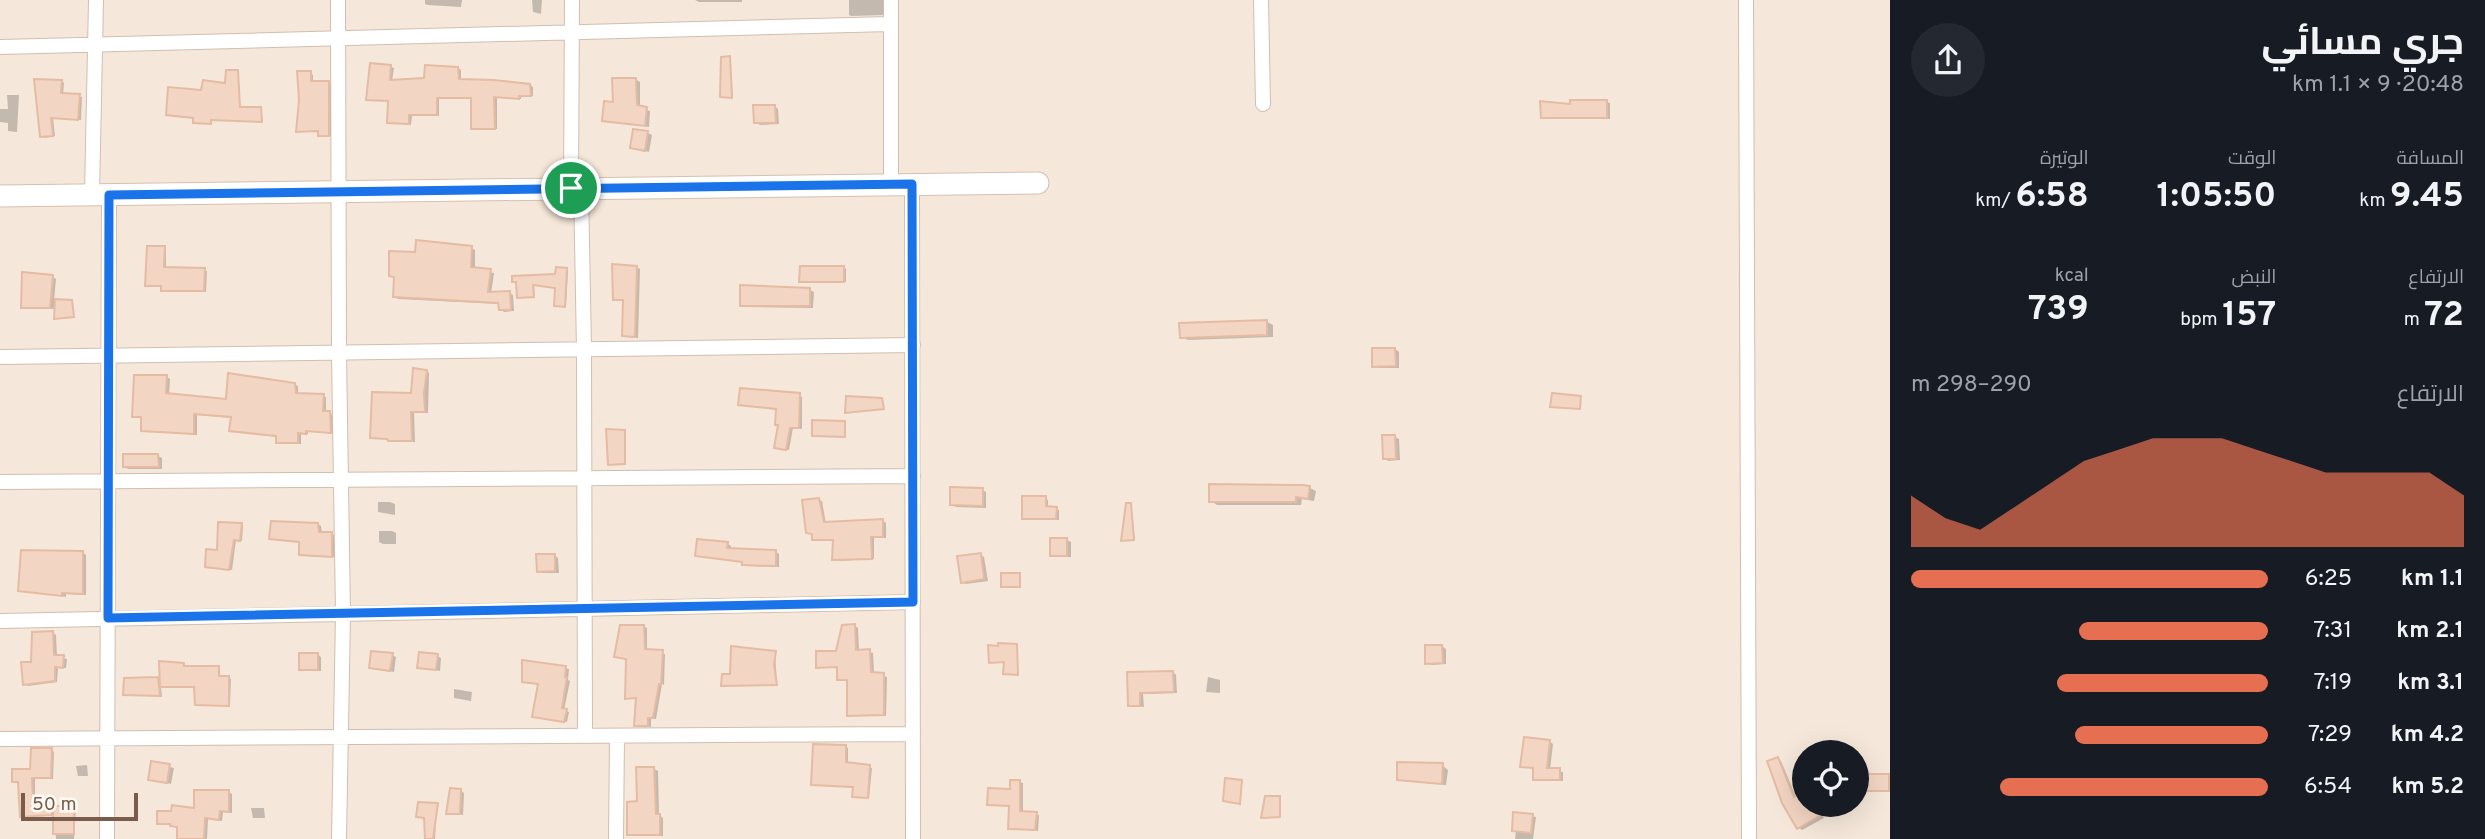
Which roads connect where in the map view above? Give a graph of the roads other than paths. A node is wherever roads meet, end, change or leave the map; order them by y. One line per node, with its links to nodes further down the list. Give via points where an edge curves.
1 (96, 0): 10 (street)
2 (338, 0): 9 (street)
3 (572, 0): 8 (street)
4 (891, 0): 7 (street)
5 (1261, 0): 12 (street)
6 (1746, 0): 45 (street)
7 (891, 24): 8 (street); 15 (street)
8 (571, 33): 9 (street); 16 (street)
9 (337, 39): 10 (street); 17 (street)
10 (95, 45): 11 (street); 18 (street)
11 (0, 47)
12 (1263, 104)
13 (1038, 183): 14 (street)
14 (912, 184): 15 (street); 20 (street)
15 (891, 185): 16 (street)
16 (576, 187): 17 (street); 21 (street)
17 (338, 192): 18 (street); 22 (street)
18 (101, 195): 19 (street); 23 (street)
19 (0, 196)
20 (913, 345): 21 (street); 25 (street)
21 (584, 349): 22 (street); 26 (street)
22 (339, 353): 23 (street); 27 (street)
23 (109, 356): 24 (street); 28 (street)
24 (0, 357)
25 (912, 476): 26 (street); 30 (street)
26 (584, 478): 27 (street); 31 (street)
27 (343, 480): 28 (street); 32 (street)
28 (108, 481): 29 (street); 33 (street)
29 (0, 482)
30 (913, 602): 31 (street); 35 (street)
31 (584, 609): 32 (street); 36 (street)
32 (343, 614): 33 (street); 38 (street)
33 (108, 618): 34 (street); 39 (street)
34 (0, 621)
35 (913, 734): 37 (street); 44 (street)
36 (584, 736): 37 (street); 38 (street)
37 (617, 736): 43 (street)
38 (342, 737): 39 (street); 42 (street)
39 (107, 738): 40 (street); 41 (street)
40 (0, 739)
41 (107, 839)
42 (339, 839)
43 (616, 839)
44 (913, 839)
45 (1749, 839)

